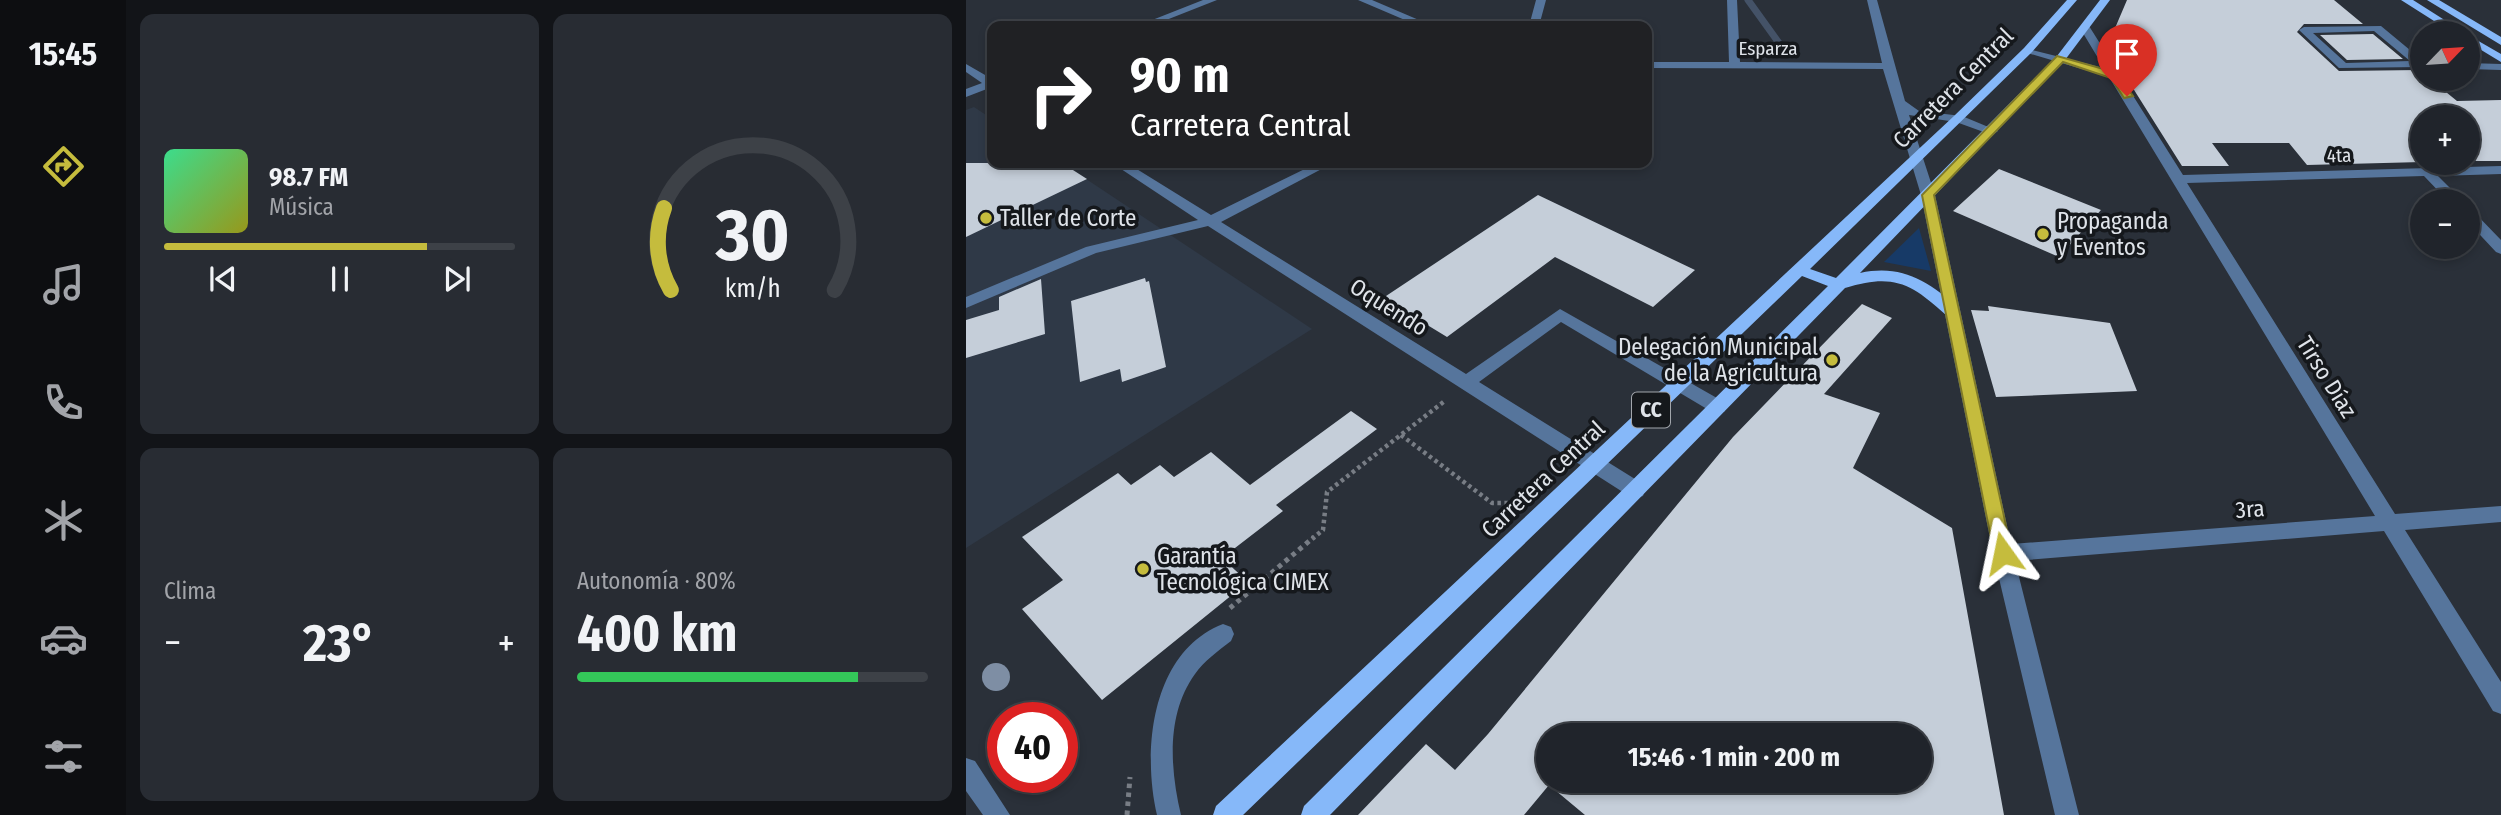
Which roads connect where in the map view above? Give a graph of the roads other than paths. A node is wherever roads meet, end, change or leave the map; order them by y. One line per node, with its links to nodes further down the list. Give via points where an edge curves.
1 (1212, 0): 10 (street)
2 (1363, 0): 11 (street)
3 (1541, 0): 12 (street)
4 (1732, 0): 22 (street)
5 (1872, 0): 23 (street)
6 (2072, 0): 17 (main road, Carretera Central / CC)
7 (2105, 0): 14 (main road, CC)
8 (2406, 0): 13 (main road)
9 (2432, 0): 15 (main road)
10 (1155, 21)
11 (1416, 21)
12 (1535, 21)
13 (2440, 21)
14 (2085, 28): 18 (main road, CC); 27 (street, Tirso Díaz)
15 (2501, 42)
16 (2480, 46): 19 (main road)
17 (2028, 50): 18 (street); 32 (main road, Carretera Central / CC)
18 (2061, 58): 27 (street); 33 (main road, CC)
19 (2501, 59)
20 (2421, 64): 20 (street, via 2343,66 2304,30 2377,28)
21 (1652, 65): 22 (street, Esparza)
22 (1735, 65): 23 (street, Esparza)
23 (1888, 66): 31 (street)
24 (2480, 66): 26 (street)
25 (966, 67): 28 (street)
26 (2501, 67)
27 (2115, 75): 41 (street, Tirso Díaz)
28 (987, 80)
29 (987, 85): 30 (street)
30 (966, 93)
31 (1900, 103): 32 (street, via 1916,114); 34 (street)
32 (1958, 119): 33 (street); 34 (main road, Carretera Central / CC)
33 (1992, 131): 43 (main road, CC)
34 (1917, 159): 43 (street); 47 (main road, Carretera Central / CC)
35 (1126, 168): 44 (street, Oquendo)
36 (1317, 168): 44 (street)
37 (2501, 170): 38 (street, 4ta)
38 (2480, 171)
39 (2410, 172): 41 (street, 4ta)
40 (2430, 175): 42 (street)
41 (2179, 179): 57 (street, Tirso Díaz)
42 (2444, 189)
43 (1928, 195): 48 (main road, CC); 50 (street)
44 (1211, 222): 49 (street, via 1091,250); 51 (street, Oquendo)
45 (2480, 226): 46 (street)
46 (2501, 248)
47 (1800, 270): 48 (main road); 52 (main road, Carretera Central / CC)
48 (1839, 285): 50 (main road, via 1892,275 1924,286); 53 (main road, CC)
49 (966, 303)
50 (1952, 311): 58 (street)
51 (1466, 383): 52 (street, via 1560,314); 54 (street, Oquendo)
52 (1679, 384): 53 (street); 54 (main road, Carretera Central / CC)
53 (1718, 407): 55 (main road, CC)
54 (1595, 464): 55 (street, Oquendo); 64 (main road, Carretera Central / CC)
55 (1636, 490): 65 (main road, CC)
56 (2501, 514): 57 (street, 3ra)
57 (2390, 523): 58 (street, 3ra); 60 (street, Tirso Díaz)
58 (2003, 553): 66 (street)
59 (1221, 625): 63 (street, via 1186,667 1164,723 1162,763)
60 (2501, 703)
61 (966, 770): 62 (street)
62 (999, 815)
63 (1169, 815)
64 (1225, 815)
65 (1313, 815)
66 (2067, 815)

